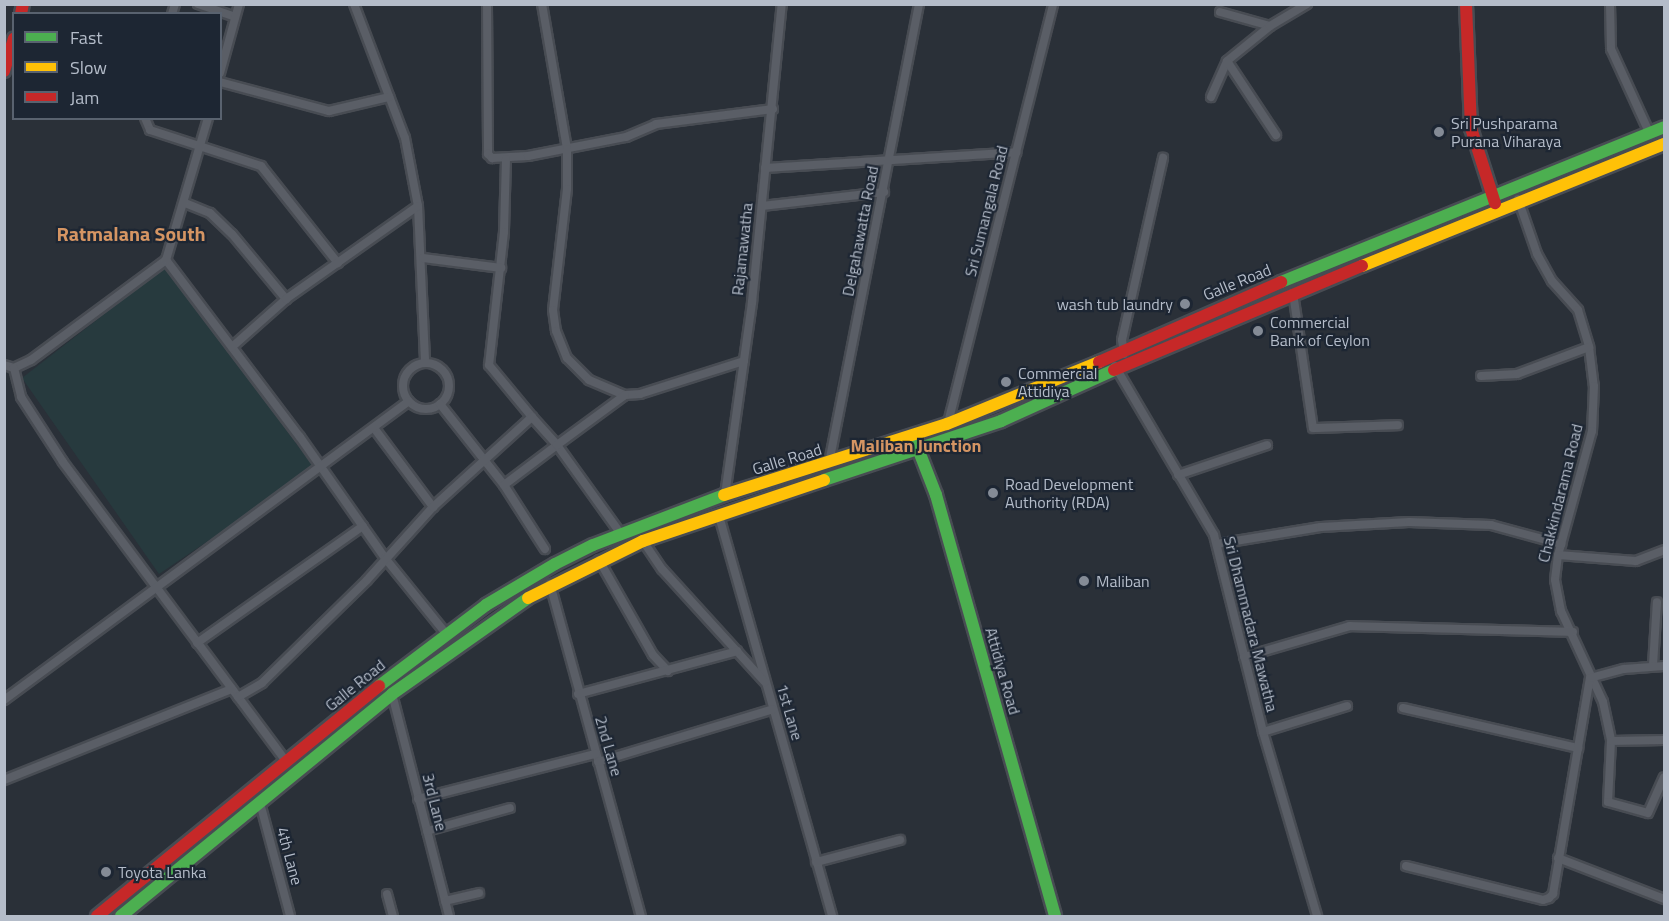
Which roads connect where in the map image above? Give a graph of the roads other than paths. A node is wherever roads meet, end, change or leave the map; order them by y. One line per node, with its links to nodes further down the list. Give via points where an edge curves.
1 (198, 4): 12 (street)
2 (239, 4): 15 (street)
3 (354, 4): 22 (street)
4 (487, 4): 35 (street, via 488,154)
5 (542, 4): 32 (street)
6 (782, 4): 24 (street, Rajamawatha)
7 (919, 4): 36 (street, Delgahawatta Road)
8 (1053, 4): 33 (street, Sri Sumangala Road)
9 (1307, 4): 16 (street)
10 (1466, 4): 41 (main road, via 1470,128)
11 (1610, 4): 28 (street, via 1611,49)
12 (221, 12)
13 (222, 12): 15 (street)
14 (1220, 12): 16 (street)
15 (236, 17): 19 (street)
16 (1270, 26): 18 (street)
17 (12, 45): 20 (main road)
18 (1227, 61): 23 (street); 29 (street)
19 (222, 66)
20 (4, 71)
21 (222, 82): 22 (street, via 328,111)
22 (389, 97): 42 (street, via 405,138)
23 (1211, 97)
24 (773, 109): 32 (street, via 656,123 626,137); 37 (street, Rajamawatha)
25 (146, 120): 31 (street, via 150,130)
26 (208, 120): 31 (street)
27 (1665, 127): 28 (main road, Galle Road)
28 (1650, 134): 39 (main road, Galle Road)
29 (1276, 135)
30 (1665, 144): 39 (main road, Galle Road)
31 (201, 147): 40 (street); 46 (street, via 261,166)
32 (567, 149): 35 (street); 60 (street, via 567,189 554,301 556,331 577,371 604,388)
33 (1016, 152): 36 (street); 64 (street, Sri Sumangala Road)
34 (1163, 158): 52 (street, via 1122,340)
35 (506, 159): 47 (street)
36 (890, 159): 37 (street); 38 (street, Delgahawatta Road)
37 (765, 168): 43 (street, Rajamawatha)
38 (884, 192): 43 (street); 72 (street, Delgahawatta Road)
39 (1517, 196): 41 (main road, Galle Road); 51 (street, Chakkindarama Road, via 1537,254 1552,281 1578,310)
40 (185, 203): 45 (street); 49 (street, via 210,213 225,227)
41 (1495, 205): 48 (main road, Galle Road); 52 (main road, Galle Road, via 1186,321)
42 (418, 206): 44 (street); 46 (street)
43 (762, 206): 54 (street, Rajamawatha)
44 (423, 258): 47 (street); 55 (street)
45 (166, 260): 50 (street); 57 (street, via 61,339)
46 (338, 263): 49 (street)
47 (501, 268): 63 (street, via 489,365)
48 (1293, 293): 58 (main road, Galle Road); 65 (street, via 1313,429)
49 (286, 299): 50 (street)
50 (232, 347): 73 (street)
51 (1589, 347): 59 (street, via 1516,374); 83 (street, Chakkindarama Road, via 1594,386 1592,431)
52 (1123, 350): 53 (main road, Galle Road); 58 (street)
53 (1111, 357): 58 (street, Sri Dhammadara Mawatha); 64 (main road, Galle Road)
54 (744, 361): 60 (street, via 639,394); 76 (street, Rajamawatha)
55 (425, 362): 61 (street, via 406,375 404,390); 62 (street, via 439,366 448,378 448,392)
56 (4, 365): 57 (street)
57 (14, 368): 90 (street, via 21,398 33,418)
58 (1122, 368): 70 (main road, Galle Road, via 1001,421); 74 (street, Sri Dhammadara Mawatha)
59 (1481, 376)
60 (625, 394): 68 (street)
61 (409, 401): 62 (street, via 426,409); 66 (street)
62 (440, 404): 71 (street)
63 (532, 417): 68 (street); 71 (street)
64 (947, 424): 67 (main road, Galle Road)
65 (1398, 424)
66 (374, 428): 73 (street); 77 (street)
67 (913, 436): 70 (main road, Attidiya Road); 72 (main road, Galle Road)
68 (557, 445): 75 (street); 80 (street)
69 (1267, 445): 74 (street)
70 (917, 450): 78 (main road, Galle Road); 139 (main road, Attidiya Road, via 936,495)
71 (482, 460): 75 (street); 77 (street)
72 (829, 463): 76 (main road, Galle Road)
73 (320, 469): 79 (street); 90 (street)
74 (1178, 475): 82 (street, Sri Dhammadara Mawatha)
75 (504, 485): 84 (street)
76 (724, 495): 80 (main road, Galle Road)
77 (433, 507): 87 (street)
78 (719, 516): 81 (main road, Galle Road); 102 (street, 1st Lane)
79 (363, 526): 87 (street); 94 (street)
80 (621, 534): 93 (main road, Galle Road, via 554,562)
81 (644, 541): 88 (main road, Galle Road); 96 (street, via 662,568)
82 (1217, 544): 83 (street, via 1321,527 1409,522 1491,525); 97 (street, Sri Dhammadara Mawatha)
83 (1561, 544): 86 (street, Chakkindarama Road)
84 (545, 549)
85 (1665, 550): 86 (street, via 1636,561)
86 (1558, 555): 92 (street, Chakkindarama Road, via 1555,580)
87 (385, 558): 93 (street); 106 (street, via 262,683)
88 (599, 559): 89 (main road, Galle Road); 100 (street, via 653,655)
89 (550, 584): 95 (main road, Galle Road); 105 (street, 2nd Lane)
90 (155, 586): 94 (street); 107 (street)
91 (1657, 602): 98 (street)
92 (1573, 632): 97 (street, via 1350,626); 101 (street, Chakkindarama Road)
93 (446, 634): 95 (street); 116 (main road, Galle Road)
94 (197, 643): 103 (street)
95 (455, 646): 104 (main road, Galle Road)
96 (737, 651): 100 (street); 102 (street)
97 (1244, 657): 111 (street, Sri Dhammadara Mawatha)
98 (1653, 665): 99 (street); 101 (street)
99 (1665, 666)
100 (668, 671): 105 (street)
101 (1590, 678): 113 (street, Chakkindarama Road, via 1603,702); 114 (street)
102 (766, 683): 110 (street, 1st Lane)
103 (231, 689): 106 (street); 118 (street)
104 (392, 694): 119 (street, 3rd Lane); 120 (main road, Galle Road)
105 (578, 694): 115 (street, 2nd Lane)
106 (238, 697): 116 (street)
107 (4, 700)
108 (1347, 706): 111 (street)
109 (1403, 708): 114 (street)
110 (773, 709): 115 (street); 125 (street, 1st Lane)
111 (1263, 732): 140 (street, Sri Dhammadara Mawatha)
112 (1665, 740): 113 (street)
113 (1611, 741): 117 (street, Chakkindarama Road, via 1607,800 1611,805 1648,813)
114 (1578, 747): 124 (street)
115 (596, 758): 119 (street); 137 (street, 2nd Lane)
116 (287, 763): 132 (main road, Galle Road)
117 (1665, 777)
118 (4, 780)
119 (418, 799): 122 (street, 3rd Lane)
120 (260, 803): 131 (main road, Galle Road); 134 (street, 4th Lane)
121 (510, 808): 122 (street)
122 (426, 831): 130 (street, 3rd Lane)
123 (900, 840): 125 (street)
124 (1558, 858): 126 (street, via 1553,894 1543,900); 129 (street)
125 (816, 862): 138 (street, 1st Lane)
126 (1406, 867)
127 (479, 893): 130 (street)
128 (387, 894): 135 (street)
129 (1665, 899)
130 (445, 901): 136 (street, 3rd Lane)
131 (133, 912): 133 (main road, Galle Road)
132 (97, 916)
133 (121, 916)
134 (291, 916)
135 (393, 916)
136 (449, 916)
137 (641, 916)
138 (832, 916)
139 (1055, 916)
140 (1317, 916)

